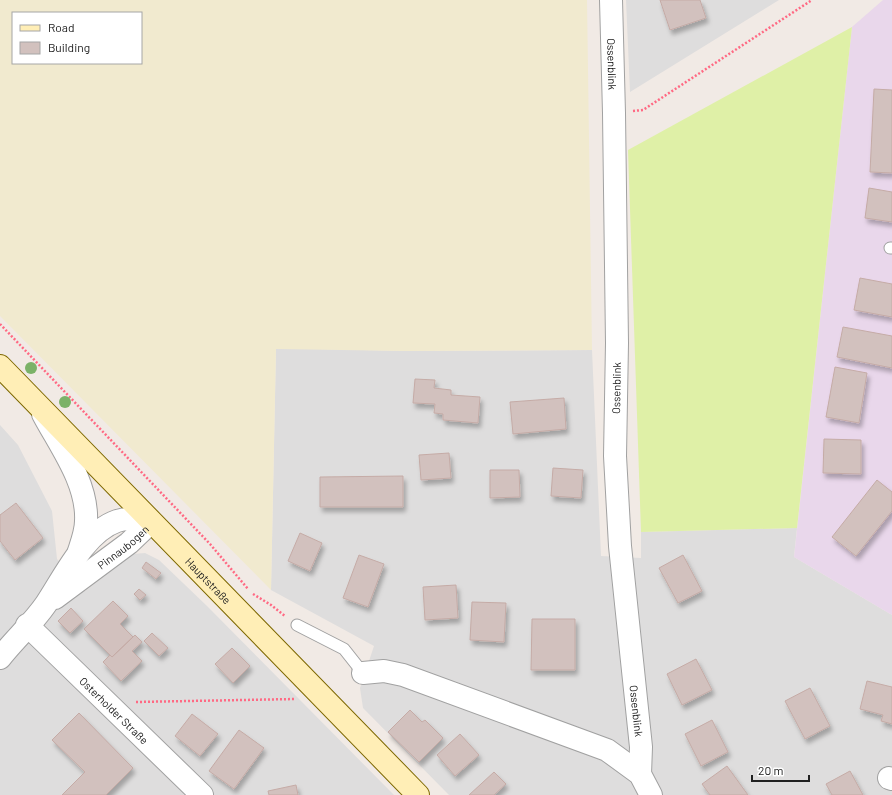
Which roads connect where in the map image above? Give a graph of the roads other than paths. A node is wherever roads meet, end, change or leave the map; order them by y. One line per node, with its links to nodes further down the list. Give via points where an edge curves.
1 (611, 0): 11 (street, Ossenblink, via 617,344 615,456 620,546 641,747)
2 (0, 366): 3 (main road, Hauptstraße)
3 (36, 402): 4 (main road, Hauptstraße); 5 (street, Pinnaubogen, via 78,478 85,502 86,522)
4 (151, 522): 5 (street, Pinnaubogen, via 134,519 118,521 103,529); 6 (street, Pinnaubogen, via 129,544); 13 (main road, Hauptstraße)
5 (79, 551): 6 (street, Pinnaubogen)
6 (45, 605): 7 (street, Pinnaubogen)
7 (27, 625): 9 (street, Pinnaubogen); 12 (street, Osterholder Straße)
8 (297, 626): 10 (lane, Ossenblink, via 344,649)
9 (0, 658)
10 (363, 673): 11 (street, Ossenblink, via 384,671 417,680 607,750)
11 (640, 774): 14 (street, Ossenblink)
12 (202, 795)
13 (418, 795)
14 (651, 795)

